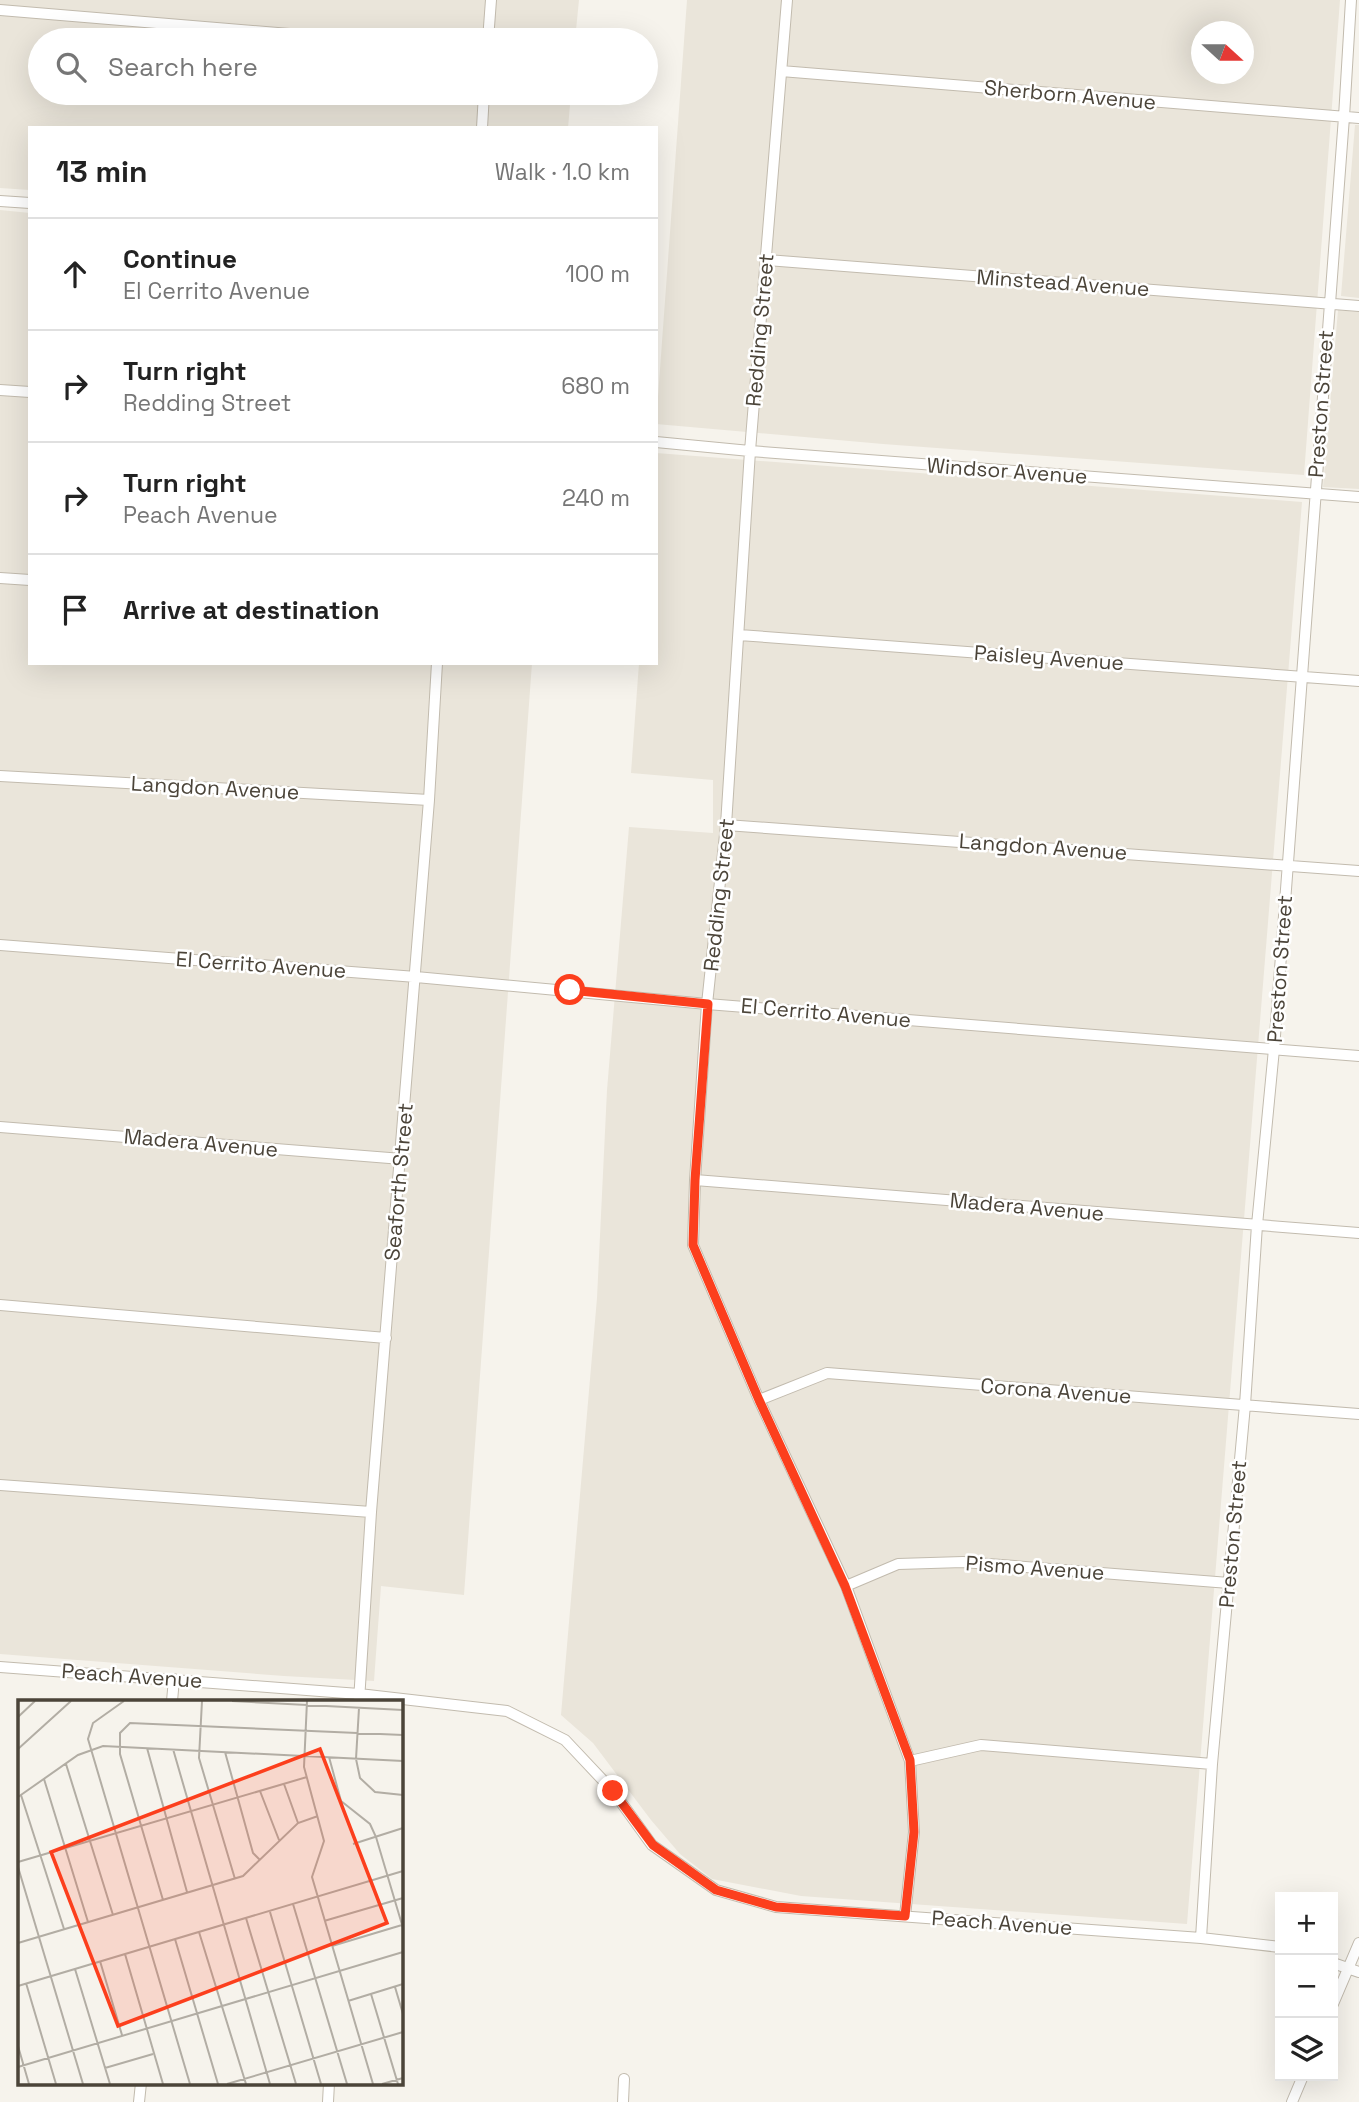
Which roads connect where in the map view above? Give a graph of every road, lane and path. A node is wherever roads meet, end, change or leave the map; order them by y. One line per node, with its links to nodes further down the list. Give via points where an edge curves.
1 (491, 0): 6 (street)
2 (787, 0): 7 (street, Redding Street)
3 (1350, 0): 9 (street, Preston Street)
4 (0, 10): 5 (street)
5 (217, 28)
6 (489, 28)
7 (781, 71): 9 (street, Sherborn Avenue); 14 (street, Redding Street)
8 (483, 105): 11 (street)
9 (1344, 117): 10 (street, Sherborn Avenue); 15 (street, Preston Street)
10 (1359, 118)
11 (482, 126)
12 (0, 201): 13 (street)
13 (28, 203)
14 (767, 260): 15 (street, Minstead Avenue); 20 (street, Redding Street)
15 (1328, 303): 16 (street, Minstead Avenue); 21 (street, Preston Street)
16 (1359, 306)
17 (0, 390): 18 (street)
18 (28, 392)
19 (658, 442): 20 (street, Windsor Avenue)
20 (750, 452): 21 (street, Windsor Avenue); 25 (street, Redding Street)
21 (1315, 494): 22 (street, Windsor Avenue); 27 (street, Preston Street)
22 (1359, 497)
23 (0, 578): 24 (street)
24 (28, 580)
25 (739, 635): 27 (street, Paisley Avenue); 31 (street, Redding Street)
26 (437, 665): 30 (street, Seaforth Street)
27 (1301, 676): 28 (street, Paisley Avenue); 32 (street, Preston Street)
28 (1359, 681)
29 (0, 776): 30 (street, Langdon Avenue)
30 (429, 800): 35 (street, Seaforth Street)
31 (726, 825): 32 (street, Langdon Avenue); 36 (street, Redding Street)
32 (1288, 865): 33 (street, Langdon Avenue); 37 (street, Preston Street)
33 (1359, 871)
34 (0, 945): 35 (street, El Cerrito Avenue)
35 (416, 977): 36 (street, El Cerrito Avenue); 40 (street, Seaforth Street)
36 (708, 1004): 37 (street, El Cerrito Avenue); 41 (street, Redding Street)
37 (1274, 1049): 38 (street, El Cerrito Avenue); 42 (street, Preston Street)
38 (1359, 1055)
39 (0, 1127): 40 (street, Madera Avenue)
40 (402, 1158): 45 (street, Seaforth Street)
41 (695, 1180): 42 (street, Madera Avenue); 46 (street, Redding Street, via 693,1245)
42 (1257, 1225): 43 (street, Madera Avenue); 47 (street, Preston Street)
43 (1359, 1233)
44 (0, 1305): 45 (street)
45 (386, 1338): 50 (street, Seaforth Street)
46 (759, 1400): 47 (street, Corona Avenue, via 827,1373); 52 (street, Redding Street)
47 (1245, 1405): 48 (street, Corona Avenue); 51 (street, Preston Street)
48 (1359, 1414)
49 (0, 1485): 50 (street)
50 (371, 1512): 55 (street, Seaforth Street)
51 (1229, 1583): 52 (street, Pismo Avenue, via 963,1562 898,1564); 60 (street, Preston Street)
52 (845, 1586): 59 (street, Redding Street)
53 (0, 1667): 54 (street, Peach Avenue)
54 (174, 1679): 55 (street, Peach Avenue); 56 (street)
55 (359, 1698): 57 (street, Peach Avenue)
56 (172, 1700)
57 (382, 1700)
58 (402, 1702): 61 (street, Peach Avenue, via 507,1711 565,1740 613,1791 653,1845 716,1890 776,1907)
59 (910, 1760): 60 (street, via 981,1745); 61 (street, Redding Street, via 914,1832)
60 (1212, 1764): 62 (street, Preston Street)
61 (905, 1916): 62 (street, Peach Avenue)
62 (1201, 1938): 64 (street, Peach Avenue)
63 (1359, 1943): 66 (street)
64 (1275, 1946)
65 (1338, 1964): 66 (street)
66 (1348, 1967): 67 (street); 68 (street)
67 (1359, 1972)
68 (1338, 1992)
69 (624, 2079): 75 (street)
70 (1301, 2081): 76 (street)
71 (141, 2084): 73 (street)
72 (330, 2084): 74 (street)
73 (139, 2102)
74 (328, 2102)
75 (622, 2102)
76 (1292, 2102)

